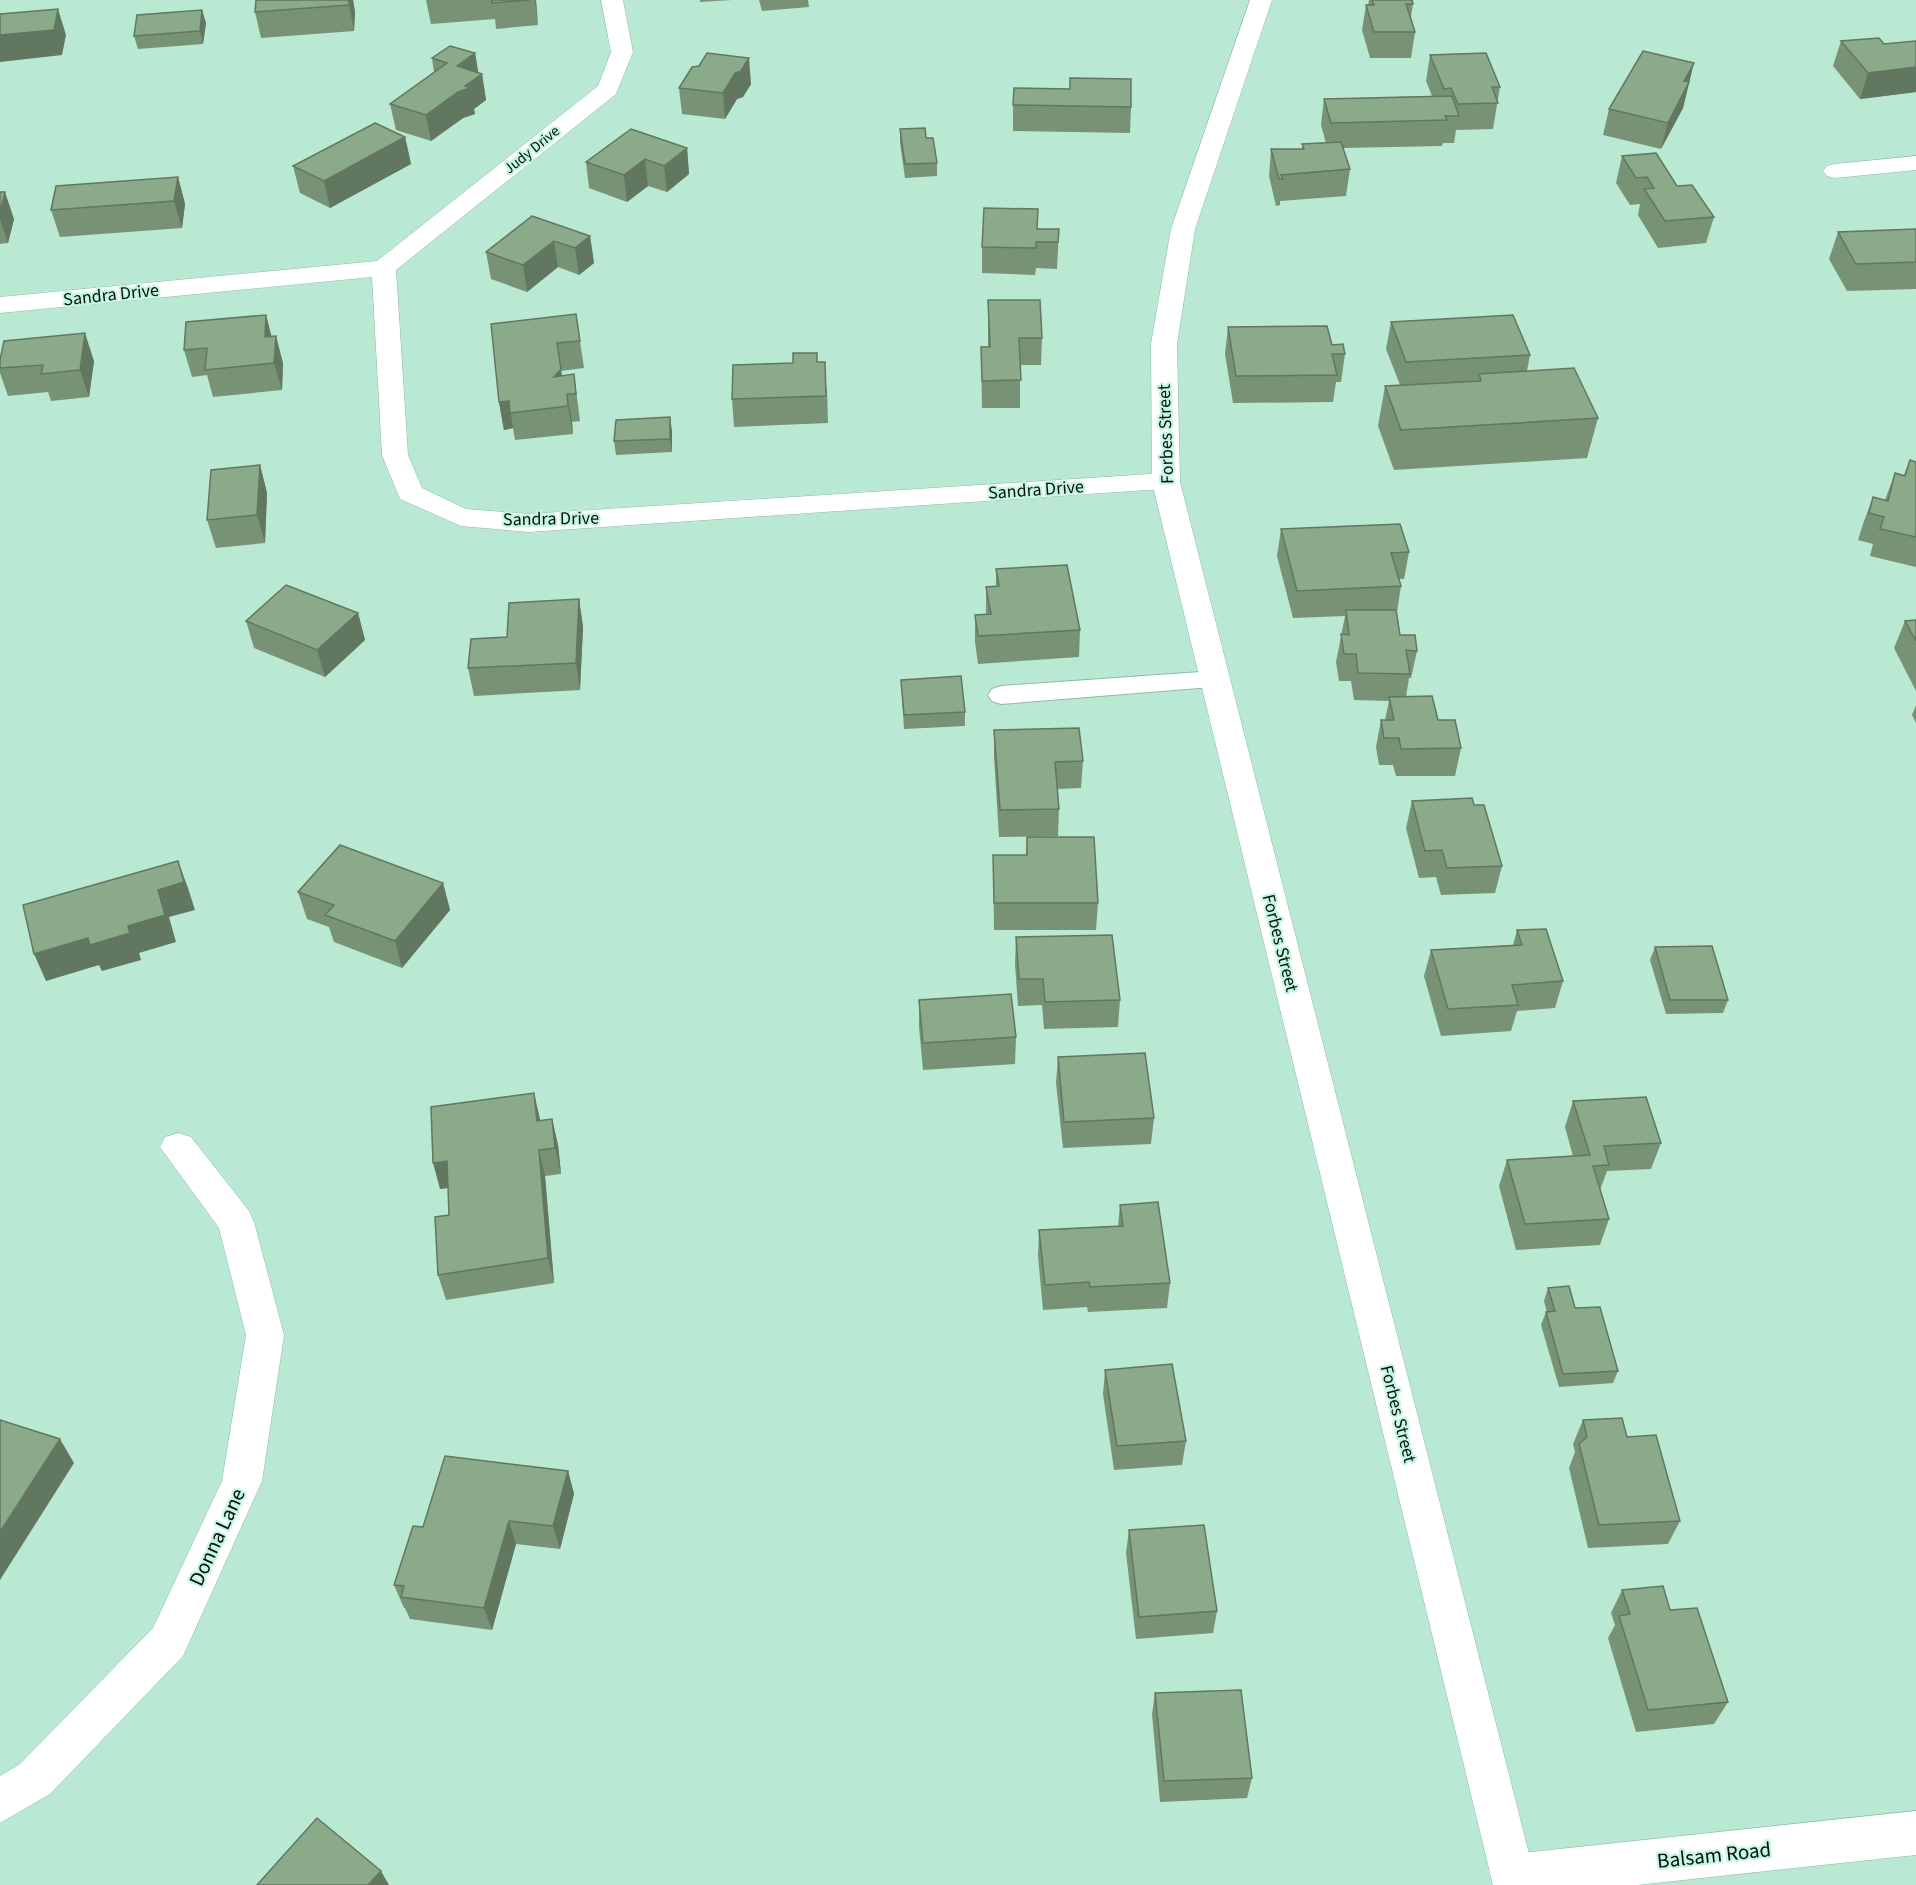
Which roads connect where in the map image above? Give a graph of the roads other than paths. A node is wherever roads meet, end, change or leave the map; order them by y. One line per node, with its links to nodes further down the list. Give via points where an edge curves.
1 (612, 0): 5 (street, Judy Drive, via 622,52 608,89)
2 (1261, 0): 7 (street, Forbes Street, via 1183,229 1164,344)
3 (1916, 163): 4 (street)
4 (1835, 171)
5 (384, 268): 6 (street, Sandra Drive); 7 (street, Sandra Drive, via 395,455 410,493 461,517 529,523)
6 (0, 305)
7 (1166, 482): 8 (street, Forbes Street)
8 (1215, 680): 9 (lane); 13 (street, Forbes Street)
9 (1001, 695)
10 (178, 1148): 11 (street, Donna Lane, via 236,1222 265,1335 243,1481 168,1642 35,1779)
11 (0, 1801)
12 (1916, 1833): 13 (street, Balsam Road)
13 (1514, 1881)

